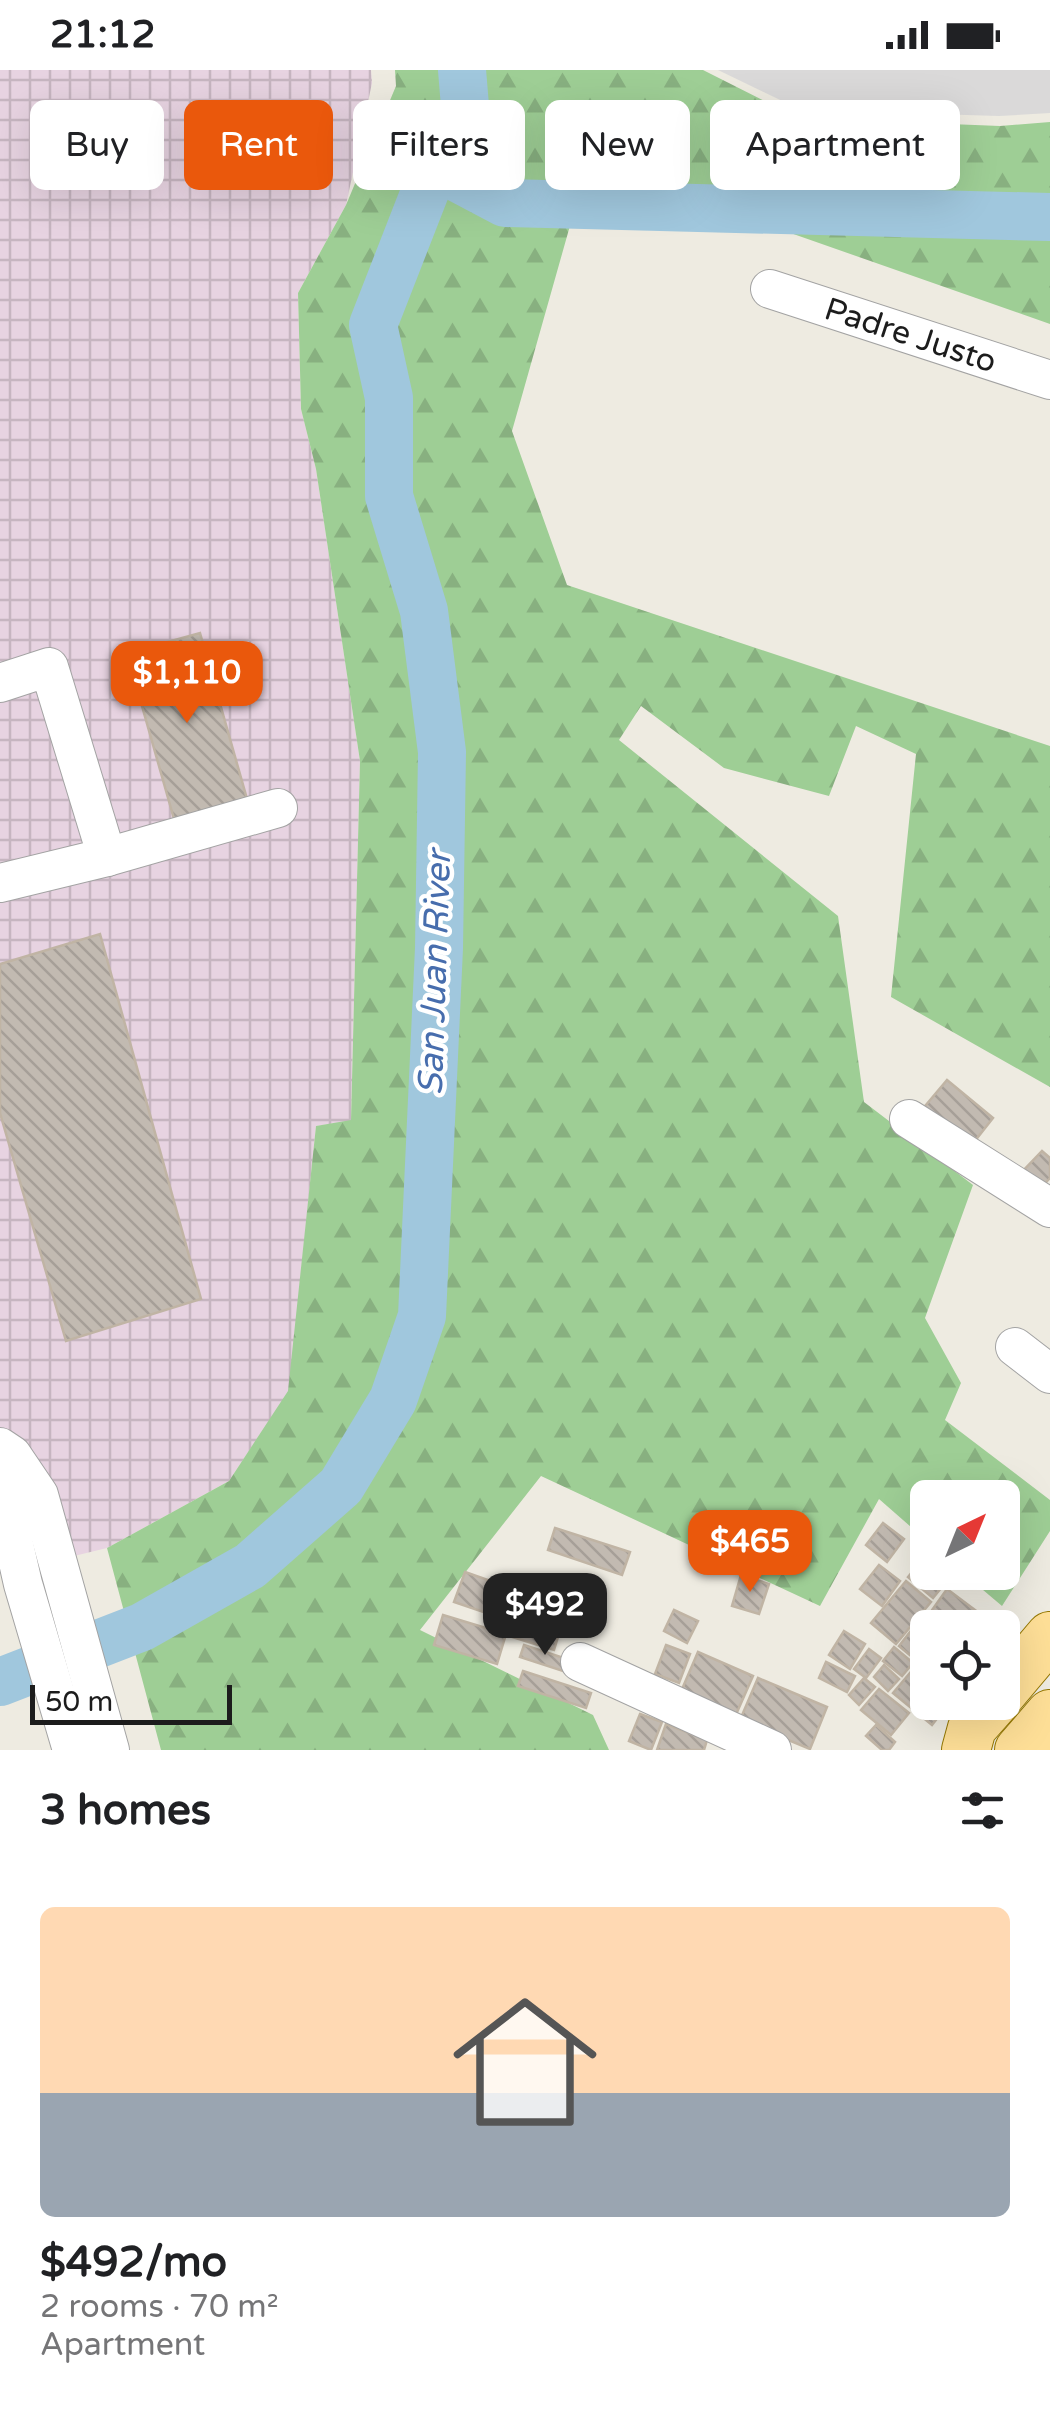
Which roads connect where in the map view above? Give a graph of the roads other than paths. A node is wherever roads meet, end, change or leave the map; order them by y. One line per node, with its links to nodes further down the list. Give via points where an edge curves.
1 (770, 290): 2 (street, Padre Justo)
2 (1050, 380)
3 (0, 683): 5 (street, via 48,666)
4 (278, 808): 5 (street)
5 (107, 857): 6 (street)
6 (0, 883)
7 (909, 1119): 8 (street)
8 (1050, 1208)
9 (1015, 1347): 10 (street)
10 (1050, 1374)
11 (0, 1446): 19 (street, via 39,1495)
12 (0, 1484): 18 (street)
13 (1050, 1636): 15 (main road)
14 (580, 1662): 20 (street)
15 (1020, 1672)
16 (1050, 1714): 22 (main road)
17 (979, 1720): 21 (main road)
18 (72, 1750)
19 (110, 1750)
20 (772, 1750)
21 (966, 1750)
22 (1020, 1750)

